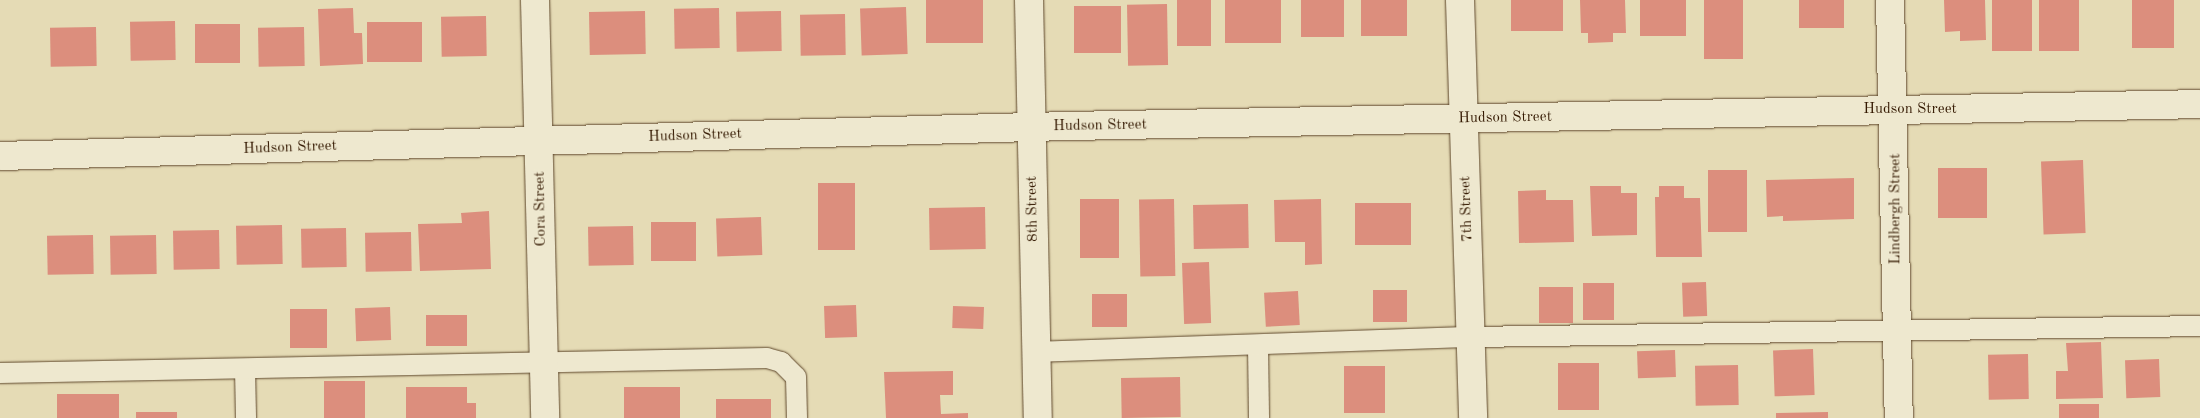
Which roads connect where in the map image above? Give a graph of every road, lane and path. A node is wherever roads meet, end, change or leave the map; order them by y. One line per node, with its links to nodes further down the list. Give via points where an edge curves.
1 (535, 0): 9 (street, Cora Street)
2 (1029, 0): 8 (street, 8th Street)
3 (1460, 0): 7 (street, 7th Street)
4 (1890, 0): 6 (street, Lindbergh Street)
5 (2200, 104): 6 (street, Hudson Street)
6 (1894, 110): 7 (street, Hudson Street); 12 (street, Lindbergh Street)
7 (1463, 119): 8 (street, Hudson Street); 13 (street, 7th Street)
8 (1031, 127): 9 (street, Hudson Street); 15 (street, 8th Street)
9 (539, 141): 10 (street, Hudson Street); 16 (street, Cora Street)
10 (0, 156)
11 (2200, 326): 12 (lane)
12 (1896, 330): 13 (lane); 25 (street, Lindbergh Street)
13 (1471, 337): 14 (lane); 24 (street, 7th Street)
14 (1258, 346): 15 (lane); 23 (lane)
15 (1036, 352): 22 (street, 8th Street)
16 (544, 363): 17 (lane); 20 (street, Cora Street); 21 (lane, via 767,358 781,362 796,377)
17 (246, 369): 18 (lane); 19 (lane)
18 (0, 373)
19 (246, 418)
20 (545, 418)
21 (797, 418)
22 (1038, 418)
23 (1259, 418)
24 (1473, 418)
25 (1899, 418)

